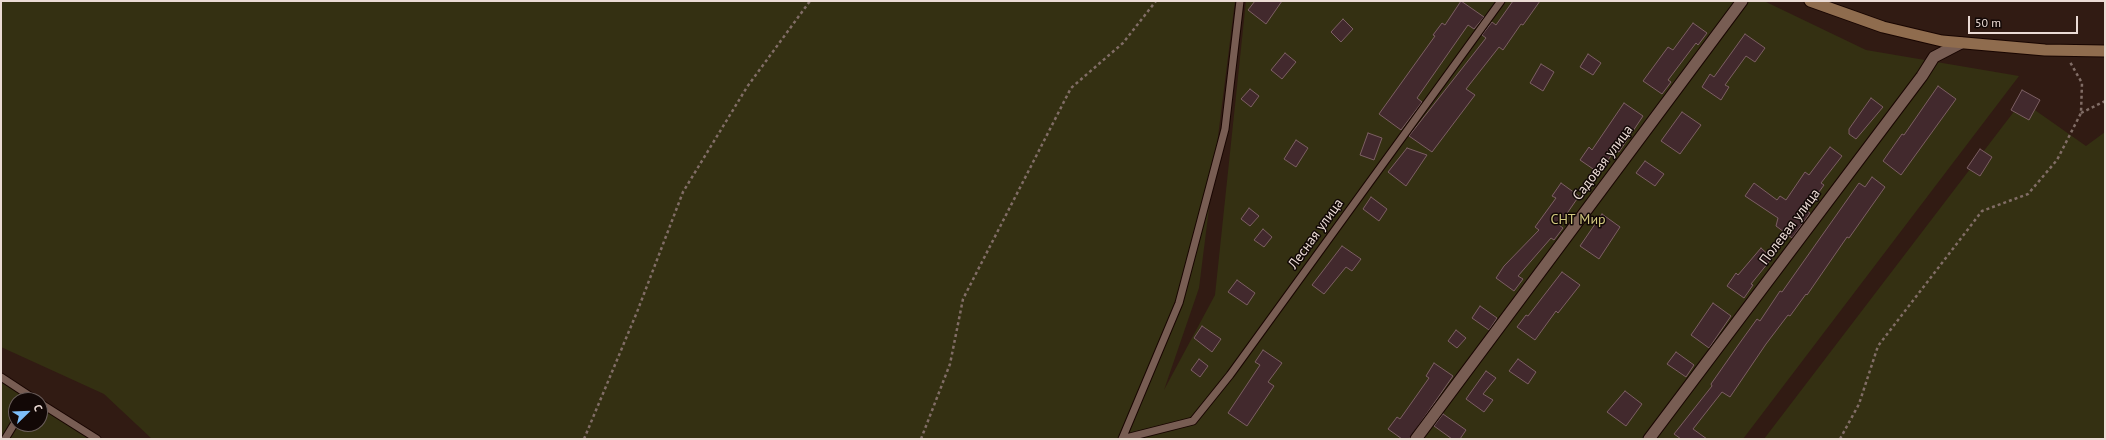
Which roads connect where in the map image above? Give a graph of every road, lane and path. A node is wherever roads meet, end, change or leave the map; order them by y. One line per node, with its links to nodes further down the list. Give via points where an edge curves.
1 (810, 1): 16 (path, via 747,87 683,192)
2 (1156, 1): 17 (path, via 1123,43 1071,88 963,300 950,364)
3 (1240, 1): 18 (lane, via 1225,129 1179,303)
4 (1501, 1): 18 (lane, Лесная улица, via 1193,421)
5 (1742, 1): 19 (street, Садовая улица)
6 (1810, 1): 7 (main road, via 1863,21 1902,32)
7 (1961, 43): 8 (main road); 20 (street, Полевая улица, via 1934,57)
8 (2063, 50): 9 (main road); 11 (path, via 2082,83)
9 (2105, 51)
10 (2105, 101): 11 (path)
11 (2081, 113): 21 (path, via 2057,160 2028,194 1982,211 1878,346 1859,404)
12 (1, 377): 13 (lane)
13 (22, 392)
14 (48, 407): 15 (lane)
15 (97, 439)
16 (584, 439)
17 (921, 439)
18 (1122, 439)
19 (1416, 439)
20 (1649, 439)
21 (1840, 439)

